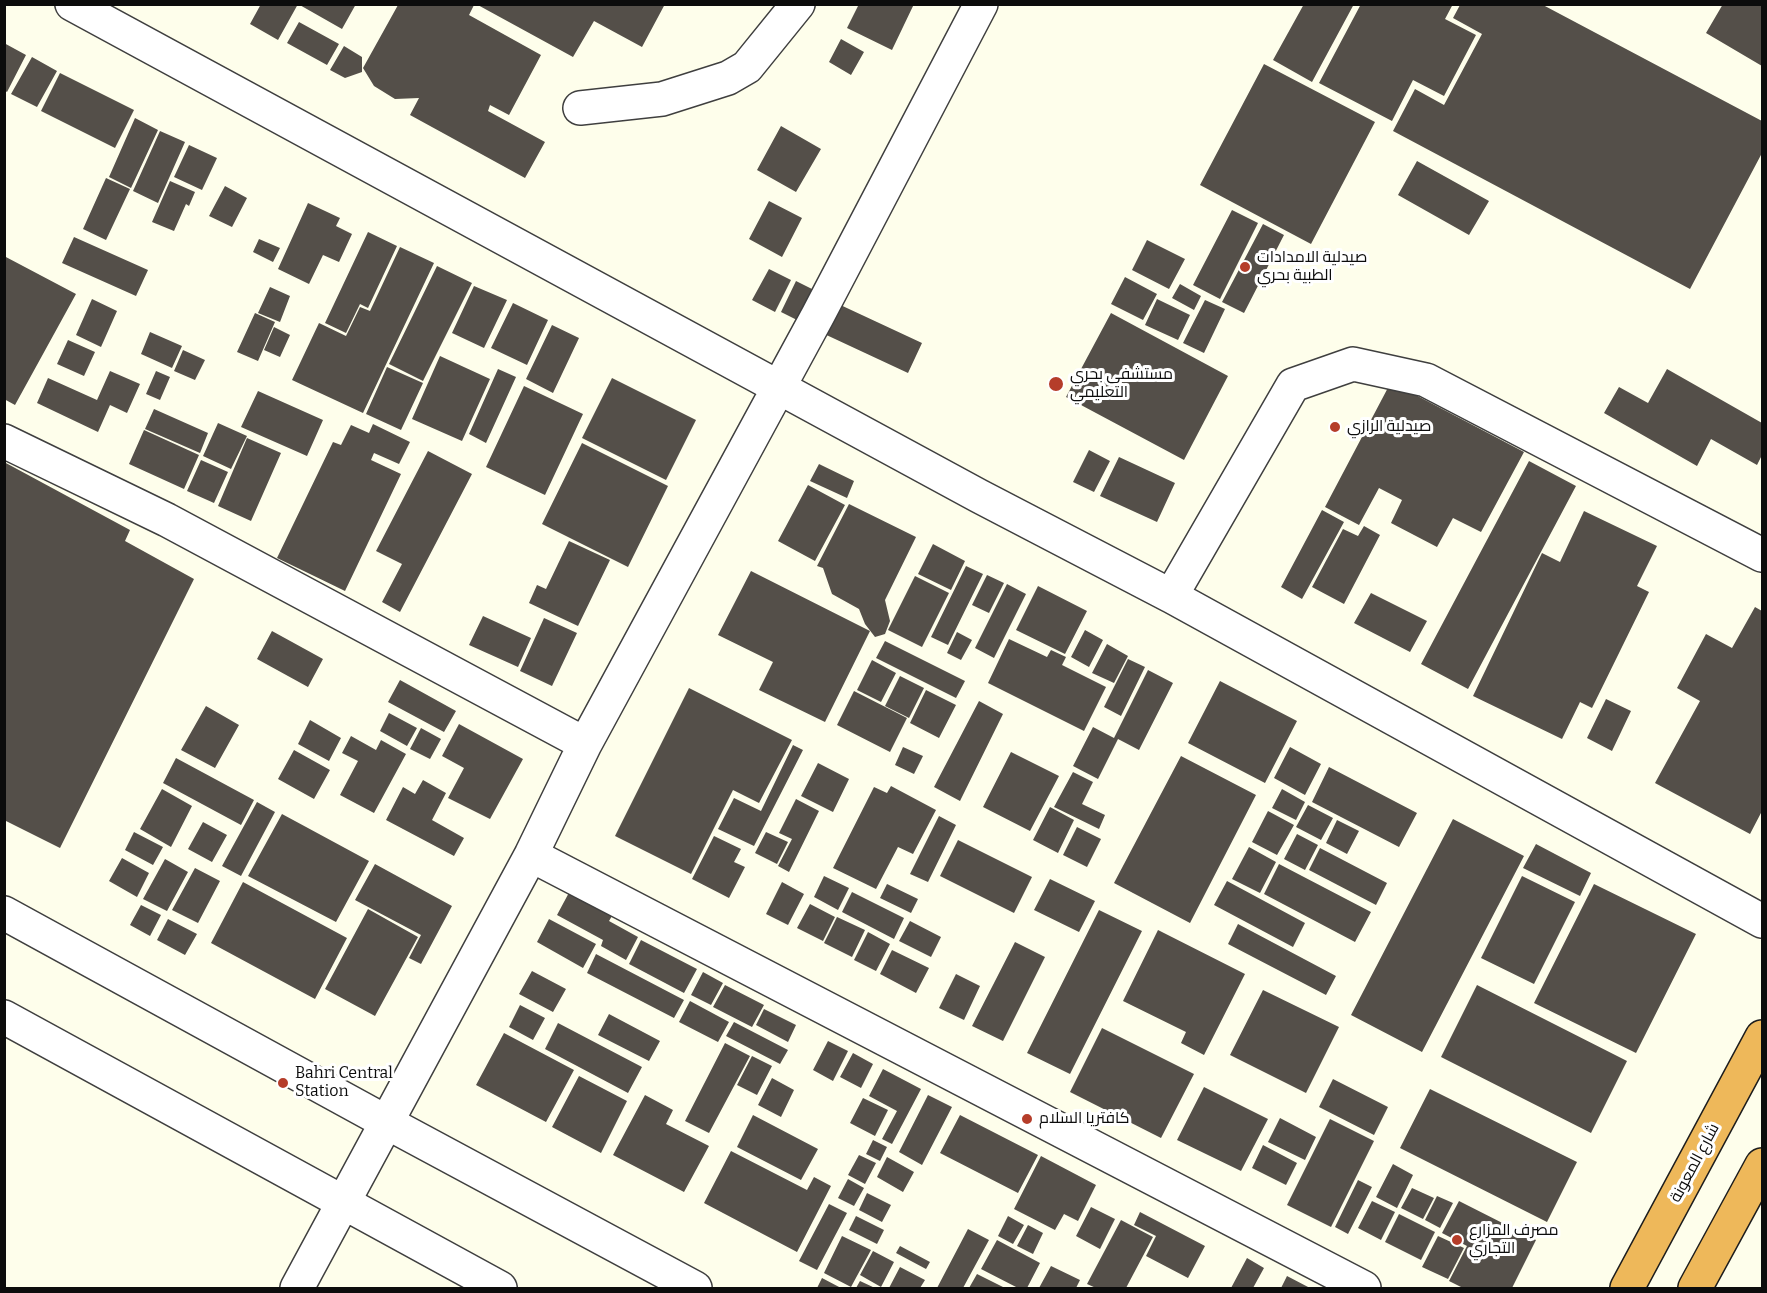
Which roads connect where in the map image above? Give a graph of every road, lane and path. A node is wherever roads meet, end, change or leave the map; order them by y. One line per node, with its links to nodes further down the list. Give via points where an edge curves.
1 (72, 4): 5 (street)
2 (798, 4): 4 (street, via 747,67 728,78 662,99)
3 (979, 5): 5 (street)
4 (580, 108)
5 (777, 387): 8 (street); 9 (street)
6 (4, 441): 9 (street, via 167,520)
7 (1762, 555): 8 (street, via 1426,380 1353,364 1293,385)
8 (1171, 596): 12 (street)
9 (585, 744): 10 (street)
10 (531, 855): 15 (street); 21 (street)
11 (4, 913): 15 (street)
12 (1762, 921)
13 (4, 1017): 17 (street)
14 (1762, 1037): 22 (highway, شارع المعونة)
15 (386, 1122): 17 (street); 20 (street)
16 (1762, 1165): 23 (highway)
17 (342, 1203): 18 (street); 19 (street)
18 (297, 1288)
19 (500, 1288)
20 (695, 1288)
21 (1364, 1288)
22 (1628, 1288)
23 (1695, 1288)

